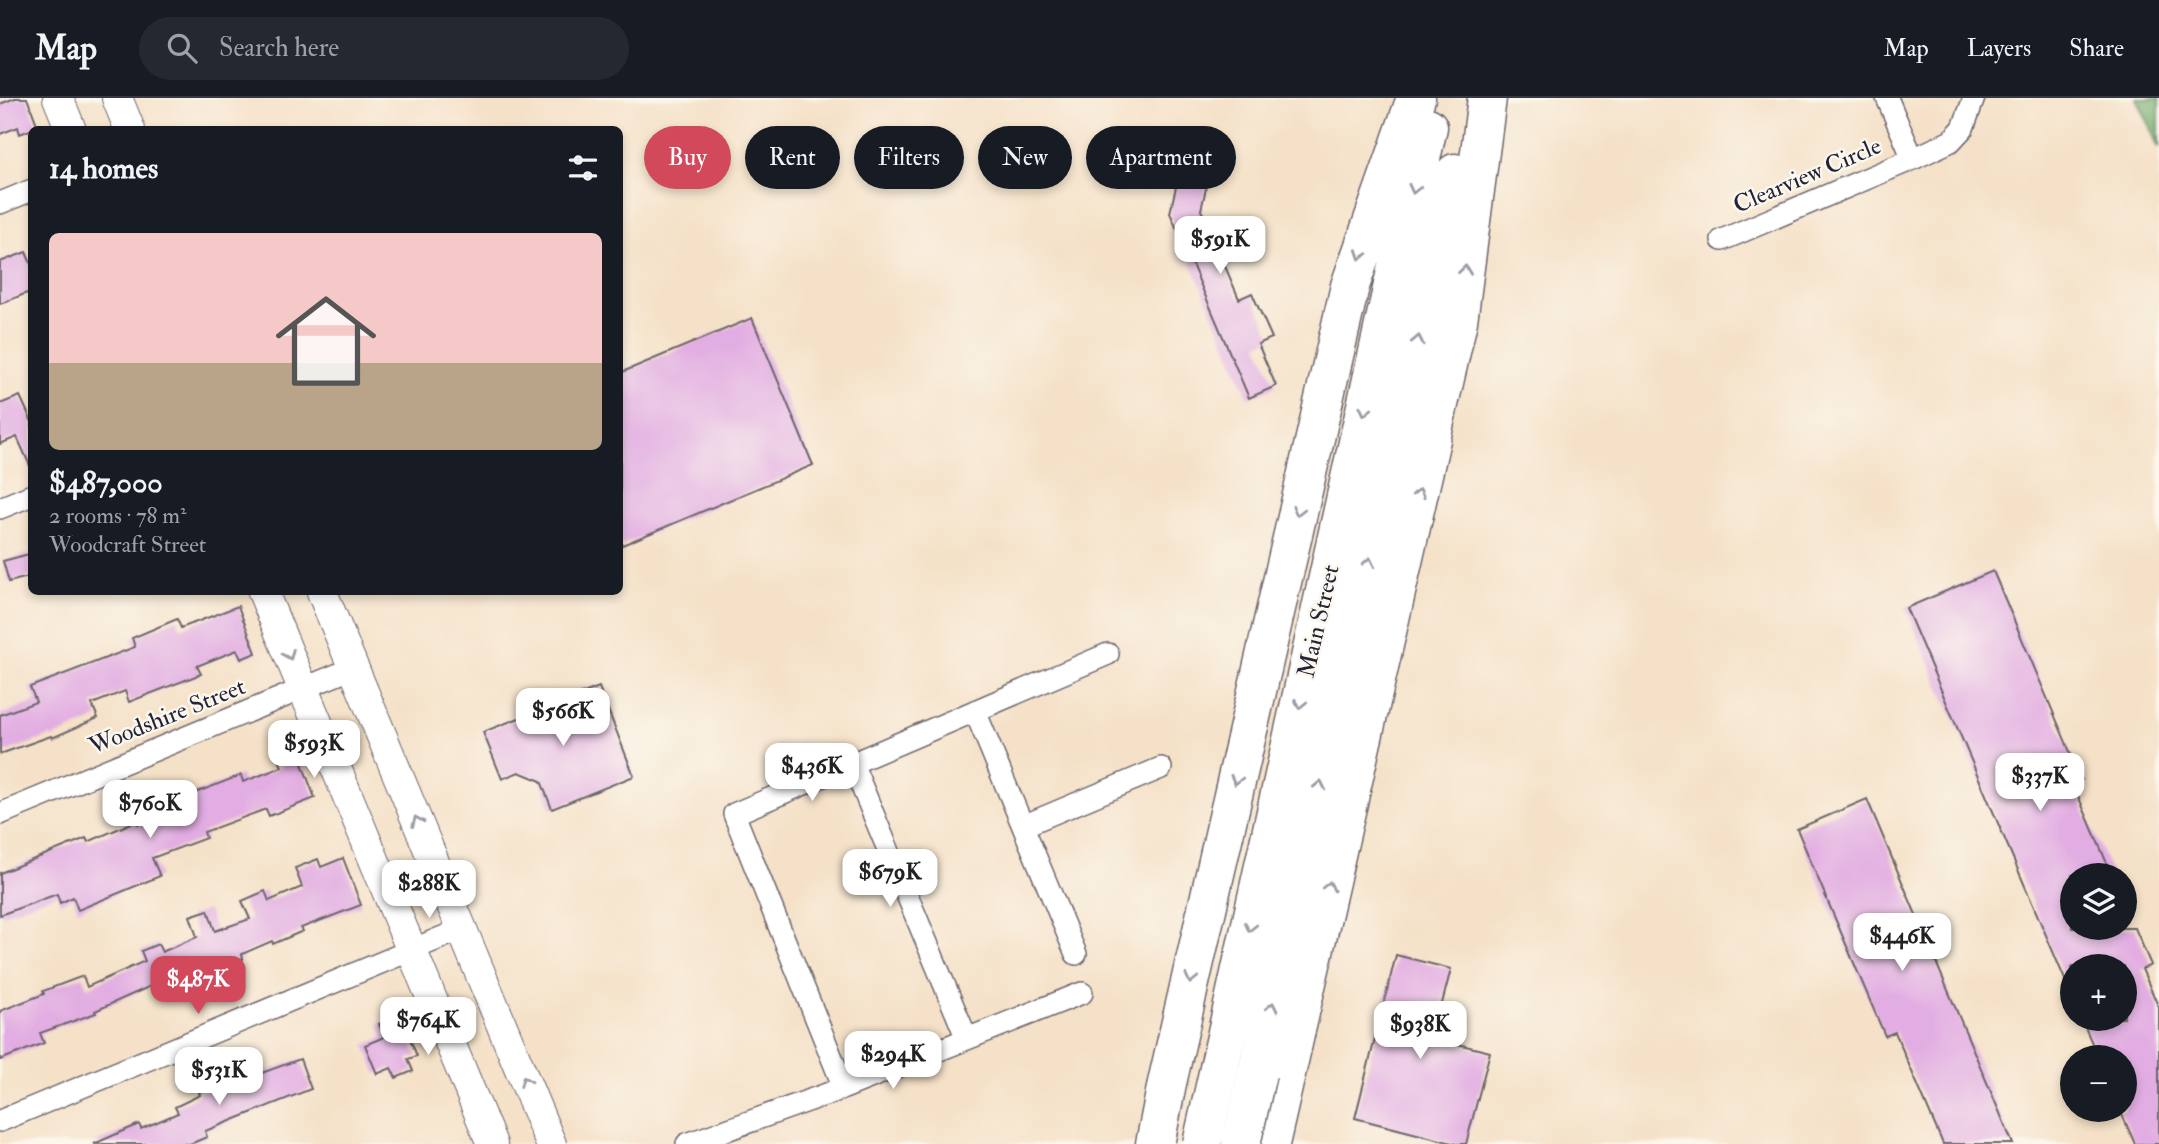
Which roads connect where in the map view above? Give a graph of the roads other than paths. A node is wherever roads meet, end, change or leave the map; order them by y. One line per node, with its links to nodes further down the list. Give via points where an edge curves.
1 (58, 98): 9 (main road)
2 (117, 98): 10 (main road)
3 (1416, 98): 32 (highway, one-way to 32, via 1350,286)
4 (1434, 98): 40 (highway, Main Street, one-way to 40, bridge)
5 (1471, 98): 33 (highway, Main Street, one-way to 5)
6 (1487, 98): 33 (highway, one-way to 6, via 1458,321)
7 (1887, 98): 11 (street, Clearview Circle)
8 (1974, 98): 11 (street, Clearview Circle, via 1963,128 1951,141)
9 (69, 126)
10 (128, 126)
11 (1913, 159): 14 (street, Clearview Circle)
12 (28, 192): 13 (street)
13 (0, 203)
14 (1722, 240)
15 (28, 497): 16 (street)
16 (0, 508)
17 (264, 595): 21 (main road, one-way to 21)
18 (323, 595): 20 (main road)
19 (1108, 654): 22 (street)
20 (353, 667): 21 (street, Woodshire Street); 27 (main road, one-way to 20)
21 (303, 688): 25 (street, Woodshire Street); 28 (main road)
22 (975, 711): 23 (street); 26 (street)
23 (852, 763): 31 (street); 34 (street, via 734,814)
24 (1161, 768): 26 (street)
25 (0, 814)
26 (1023, 826): 29 (street)
27 (462, 929): 28 (street); 37 (main road, one-way to 27)
28 (411, 950): 35 (street); 36 (main road)
29 (1076, 954)
30 (1082, 993): 31 (street)
31 (967, 1039): 34 (street)
32 (1167, 1083): 33 (highway, via 1178,1107 1193,1118 1254,1115); 39 (highway)
33 (1269, 1086): 41 (highway, Main Street, bridge); 42 (highway)
34 (844, 1088): 38 (street)
35 (0, 1121)
36 (492, 1144)
37 (551, 1144)
38 (687, 1144)
39 (1155, 1144)
40 (1202, 1144)
41 (1241, 1144)
42 (1270, 1144)

